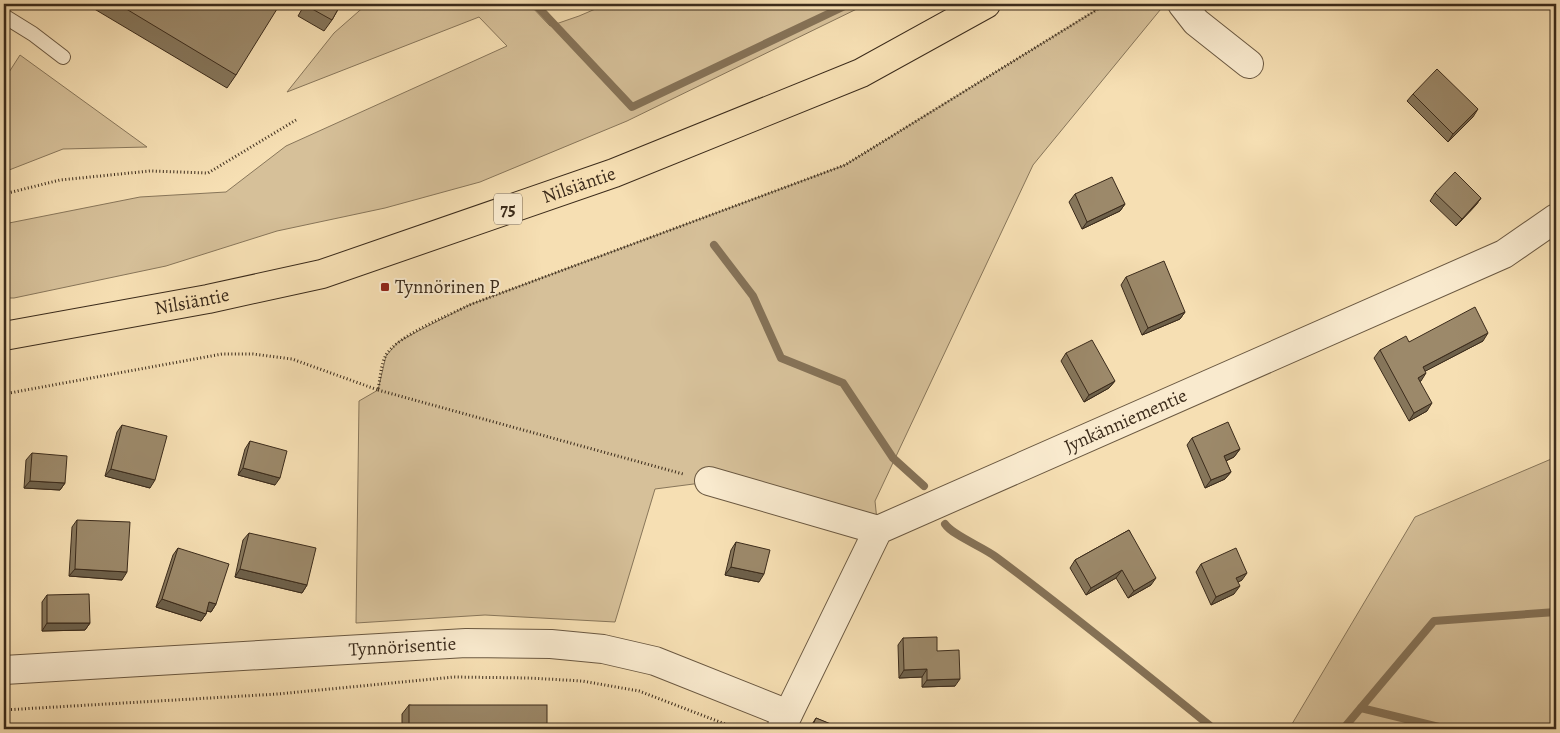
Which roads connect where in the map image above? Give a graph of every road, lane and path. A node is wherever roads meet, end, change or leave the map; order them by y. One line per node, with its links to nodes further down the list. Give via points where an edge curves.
1 (986, 4): 10 (main road, Nilsiäntie / 75, via 852,77 614,173 331,270 208,299)
2 (1106, 4): 11 (path, via 845,165 469,306 418,331 398,342 386,356)
3 (1182, 4): 6 (street, via 1196,22)
4 (4, 16): 5 (lane)
5 (63, 57)
6 (1249, 64)
7 (296, 120): 8 (path, via 208,173 150,172 69,180)
8 (4, 194)
9 (1556, 218): 14 (street, Jynkänniementie, via 1504,254)
10 (4, 336)
11 (378, 390): 12 (path, via 292,359 222,354); 13 (path)
12 (4, 394)
13 (709, 482): 14 (street)
14 (878, 530): 17 (street)
15 (4, 670): 17 (street, Tynnörisentie, via 466,643 551,644 655,661)
16 (4, 710): 18 (path, via 278,694 454,677 529,678 582,681 639,691)
17 (785, 722)
18 (738, 729)

